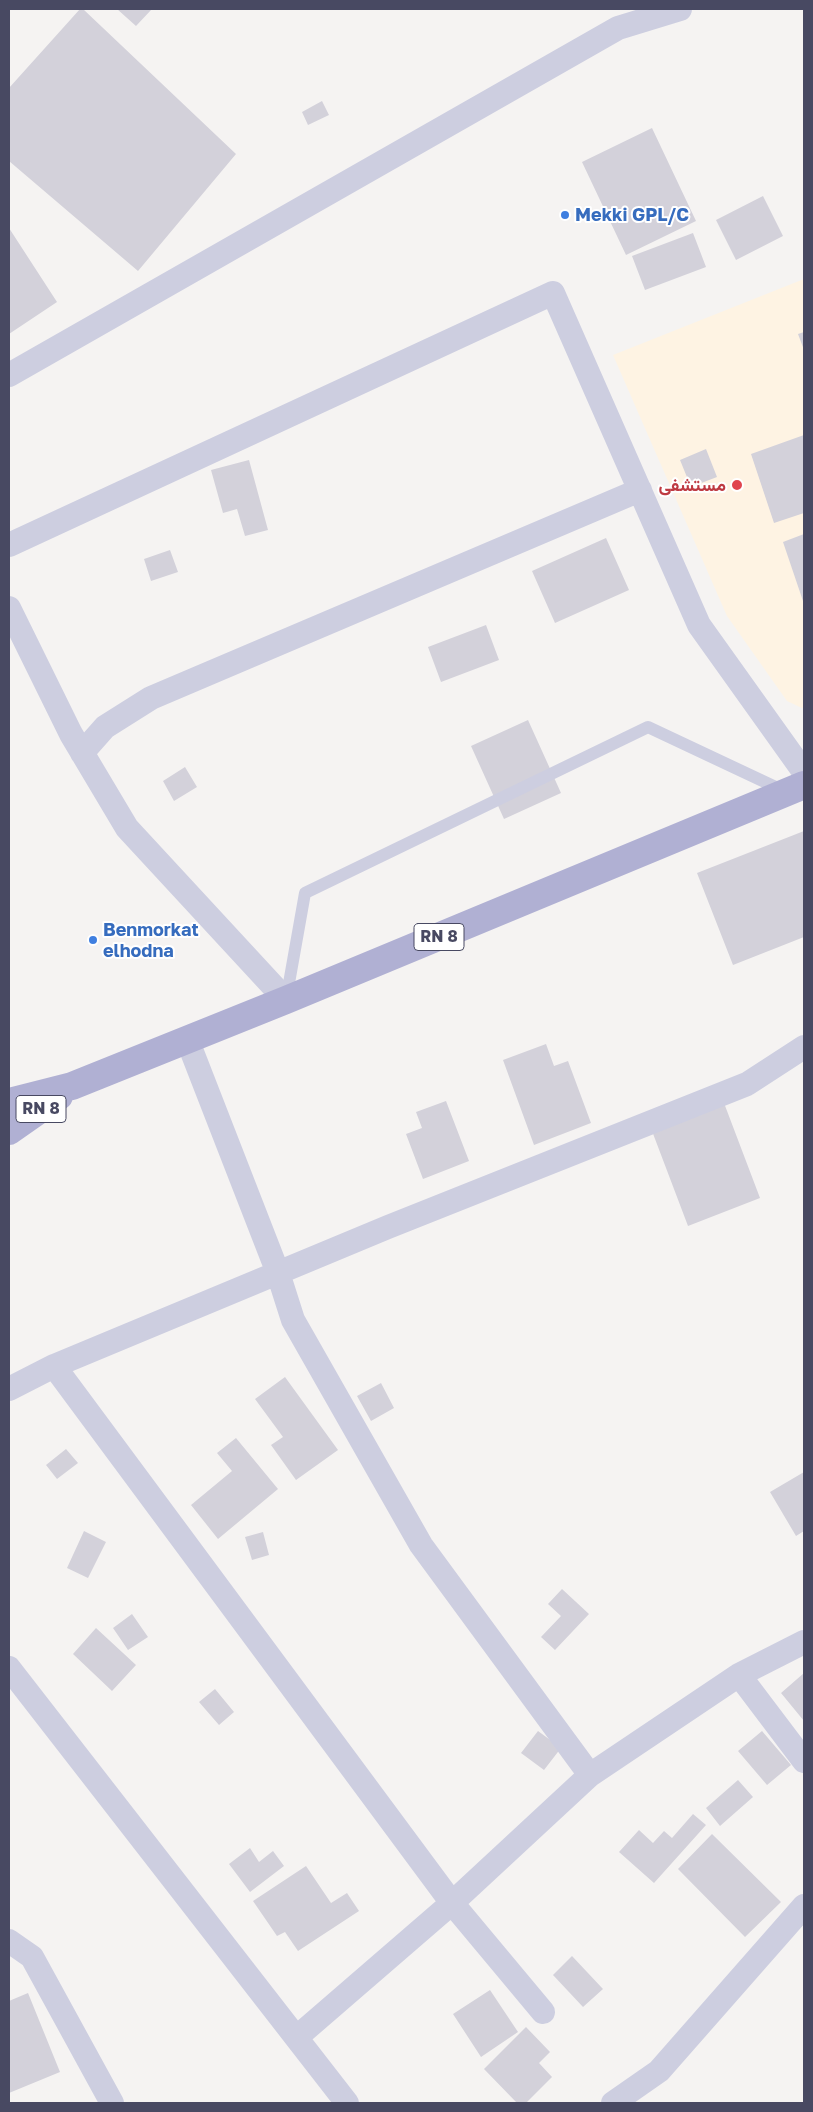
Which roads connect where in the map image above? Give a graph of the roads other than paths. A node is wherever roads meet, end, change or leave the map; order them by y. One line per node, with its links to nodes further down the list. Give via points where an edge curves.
1 (680, 9): 2 (street, via 618,28)
2 (9, 375)
3 (640, 490): 4 (street, via 553,293); 6 (street, via 151,698 105,727); 7 (street, via 699,625)
4 (9, 545)
5 (9, 608): 6 (street)
6 (82, 753): 9 (street, via 127,828)
7 (804, 772)
8 (795, 789): 9 (main road, RN 8); 9 (lane, via 648,727 305,893)
9 (286, 1000): 10 (main road, RN 8)
10 (187, 1039): 12 (main road, RN 8); 15 (street)
11 (804, 1047): 15 (street, via 747,1084)
12 (72, 1086): 13 (main road, RN 8); 14 (main road, RN 8)
13 (9, 1102)
14 (9, 1131)
15 (278, 1273): 16 (street); 22 (street, via 293,1320 421,1545)
16 (54, 1366): 17 (street); 23 (street)
17 (9, 1389)
18 (804, 1642): 20 (street)
19 (9, 1668): 27 (street)
20 (739, 1675): 21 (street); 22 (street)
21 (804, 1761)
22 (590, 1775): 23 (street)
23 (452, 1903): 26 (street); 27 (street)
24 (804, 1906): 30 (street, via 660,2071)
25 (9, 1941): 28 (street, via 32,1957)
26 (543, 2012)
27 (297, 2037): 29 (street)
28 (112, 2103)
29 (347, 2103)
30 (613, 2103)

